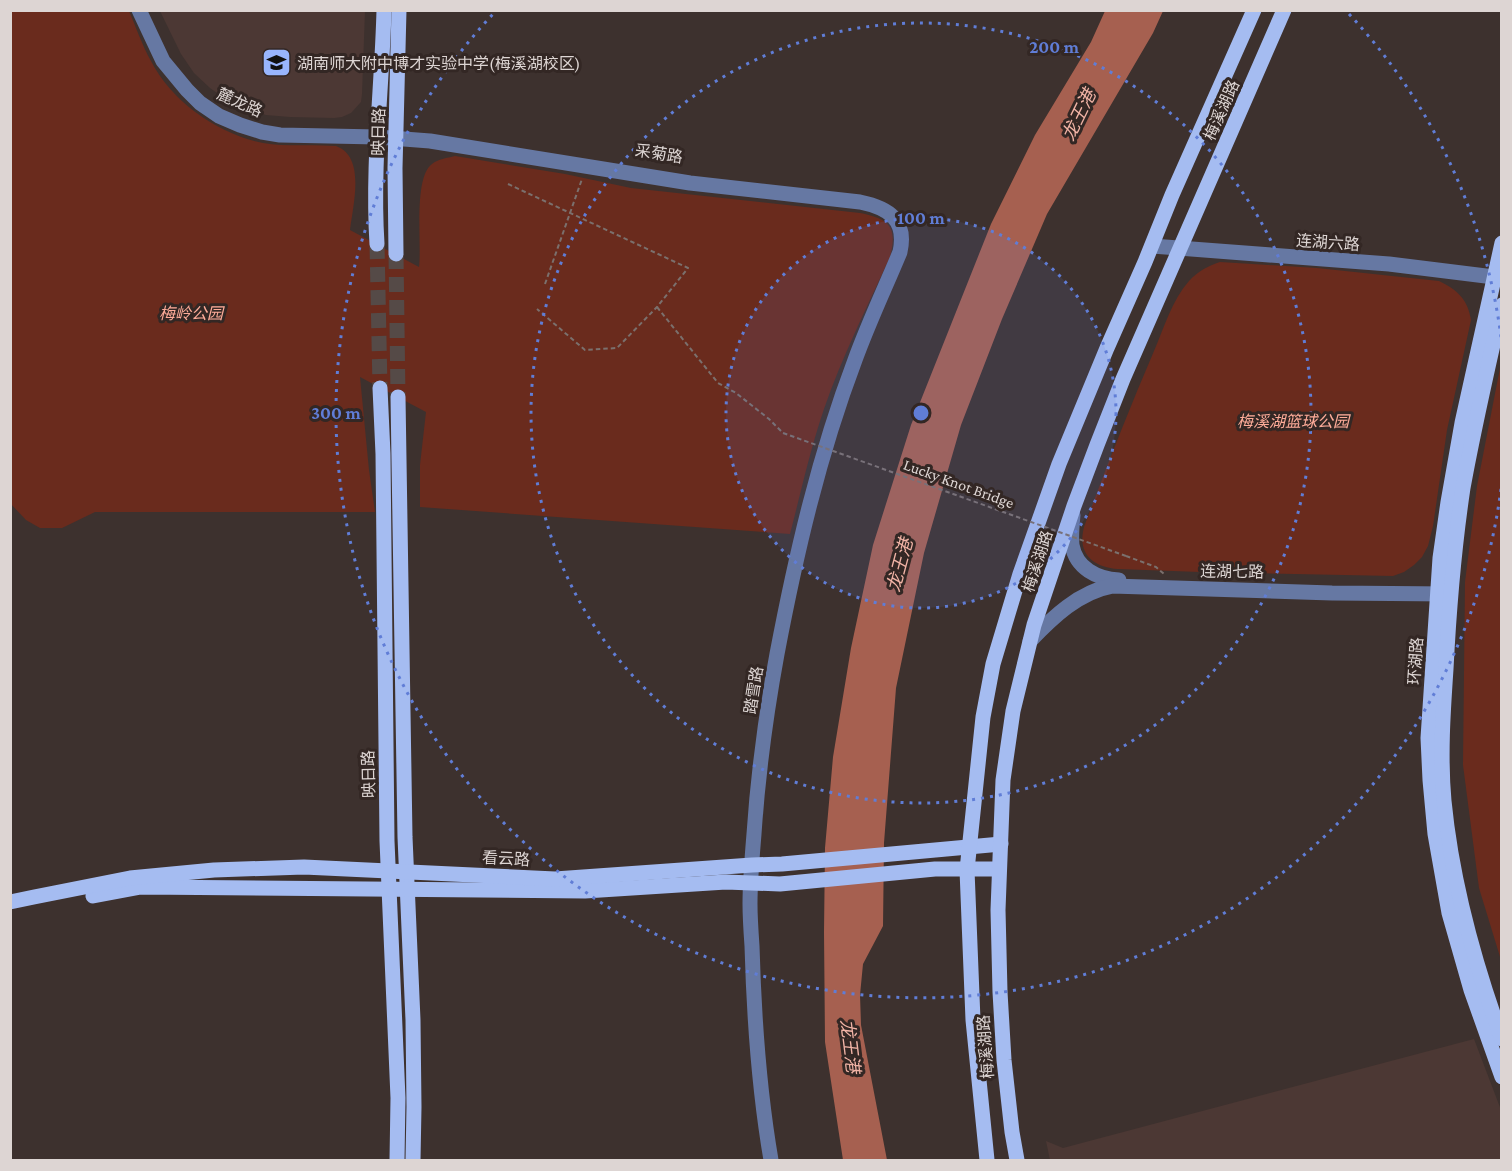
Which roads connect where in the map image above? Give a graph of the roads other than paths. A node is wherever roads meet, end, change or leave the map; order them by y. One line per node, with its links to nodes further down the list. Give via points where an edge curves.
1 (139, 10): 7 (street, 麓龙路, via 163,61 200,103 219,116 280,135)
2 (147, 10): 7 (street, 麓龙路, via 182,74 224,109 264,125)
3 (384, 10): 7 (main road, 映日路)
4 (399, 10): 8 (main road, 映日路)
5 (1254, 10): 9 (main road, 梅溪湖路)
6 (1284, 10): 10 (main road, 梅溪湖路)
7 (378, 132): 8 (street, 采菊路); 12 (main road, 映日路)
8 (396, 133): 13 (street, 采菊路, via 690,183 875,205 898,221); 13 (street, 采菊路, via 691,177 862,196 896,211 906,226); 14 (main road, 映日路)
9 (1154, 241): 10 (street, 连湖六路); 23 (main road, 梅溪湖路, via 1059,464 1008,611 983,717)
10 (1183, 243): 15 (street, 连湖六路); 19 (main road, 梅溪湖路, via 1123,379)
11 (1502, 243): 15 (main road, 环湖路)
12 (377, 244)
13 (905, 244): 24 (street, 踏雪路, via 907,255 861,363 810,531 776,700)
14 (396, 254)
15 (1498, 274): 20 (main road, 环湖路, via 1454,466 1448,502)
16 (1502, 305): 20 (main road, 环湖路)
17 (380, 388): 27 (main road, 映日路)
18 (398, 397): 28 (main road)
19 (1074, 506): 20 (street, 连湖七路, via 1072,536 1076,557 1100,577); 21 (main road, 梅溪湖路)
20 (1445, 589): 21 (street, 连湖七路, via 1332,593 1112,586 1071,604); 34 (main road, 环湖路, via 1444,799 1462,908 1484,991); 35 (main road, 环湖路, via 1428,738 1435,834 1460,954)
21 (1030, 641): 22 (main road, 梅溪湖路, via 1012,711)
22 (1000, 844): 23 (main road, 看云路); 25 (main road, 梅溪湖路)
23 (970, 847): 24 (main road, 看云路); 26 (main road, 梅溪湖路)
24 (755, 865): 28 (main road, 看云路, via 555,879); 29 (street, 踏雪路)
25 (999, 869): 26 (main road, 看云路); 41 (main road, 梅溪湖路, via 1004,1060)
26 (967, 870): 29 (main road, 看云路); 40 (main road, 梅溪湖路, via 973,1020)
27 (388, 872): 28 (main road, 看云路); 30 (main road, 映日路); 32 (main road, 看云路, via 304,867 214,870 130,879)
28 (407, 873): 31 (main road)
29 (755, 883): 31 (main road, 看云路, via 585,891); 38 (street, 踏雪路, via 750,903 756,1031); 39 (street, 踏雪路, via 762,1030)
30 (388, 890): 31 (main road, 看云路); 33 (main road, 看云路, via 141,887); 36 (main road, 映日路, via 398,1098)
31 (408, 890): 37 (main road)
32 (10, 902)
33 (10, 911)
34 (1502, 1039)
35 (1502, 1077)
36 (397, 1161)
37 (413, 1161)
38 (771, 1161)
39 (778, 1161)
40 (987, 1161)
41 (1017, 1161)

